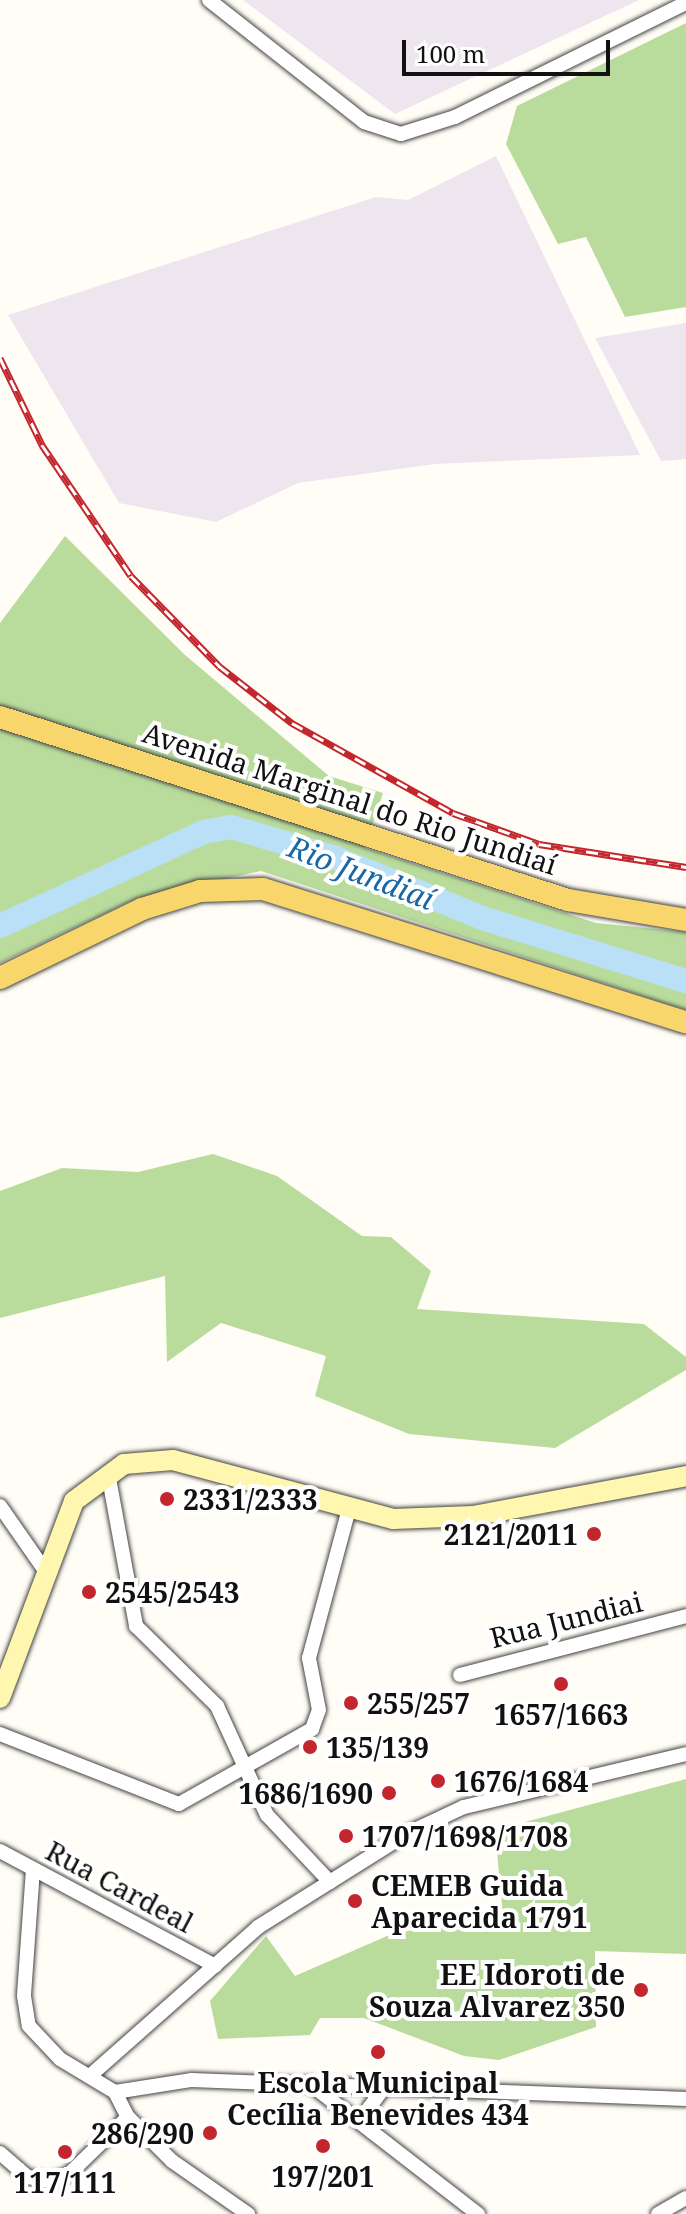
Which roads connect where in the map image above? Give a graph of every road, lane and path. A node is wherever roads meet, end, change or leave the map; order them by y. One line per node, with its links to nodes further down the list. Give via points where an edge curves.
1 (209, 0): 2 (street, via 364,122 401,134 455,117)
2 (686, 3)
3 (0, 717): 4 (main road, Avenida Marginal do Rio Jundiaí, via 568,900)
4 (686, 920)
5 (0, 978): 6 (main road, via 142,909 200,891 263,889)
6 (686, 1022)
7 (108, 1473): 10 (main road, via 173,1460); 11 (main road, via 74,1501); 17 (street, via 136,1626 217,1706)
8 (686, 1476): 10 (main road, via 473,1516)
9 (0, 1506): 11 (street)
10 (348, 1512): 17 (street, via 309,1658 318,1720)
11 (44, 1569): 14 (main road)
12 (686, 1616): 13 (street, Rua Jundiai)
13 (460, 1675)
14 (0, 1698)
15 (0, 1734): 17 (street, via 179,1804)
16 (686, 1754): 20 (street, via 464,1807)
17 (247, 1769): 20 (street, via 277,1830)
18 (0, 1851): 19 (street, Rua Cardeal)
19 (33, 1869): 21 (street, Rua Cardeal); 22 (street, via 24,1996 29,2026 60,2059)
20 (330, 1882): 21 (street, via 258,1927)
21 (215, 1966): 22 (street)
22 (92, 2074): 25 (street)
23 (309, 2083): 24 (street); 25 (street, via 192,2080); 28 (street)
24 (386, 2085): 26 (street); 28 (street, via 369,2108)
25 (115, 2092): 27 (street)
26 (686, 2099)
27 (128, 2117): 29 (street, via 69,2174 51,2181 28,2177); 31 (street, via 172,2161)
28 (372, 2132): 32 (street)
29 (0, 2153)
30 (686, 2198): 33 (street)
31 (248, 2214)
32 (478, 2214)
33 (658, 2214)

